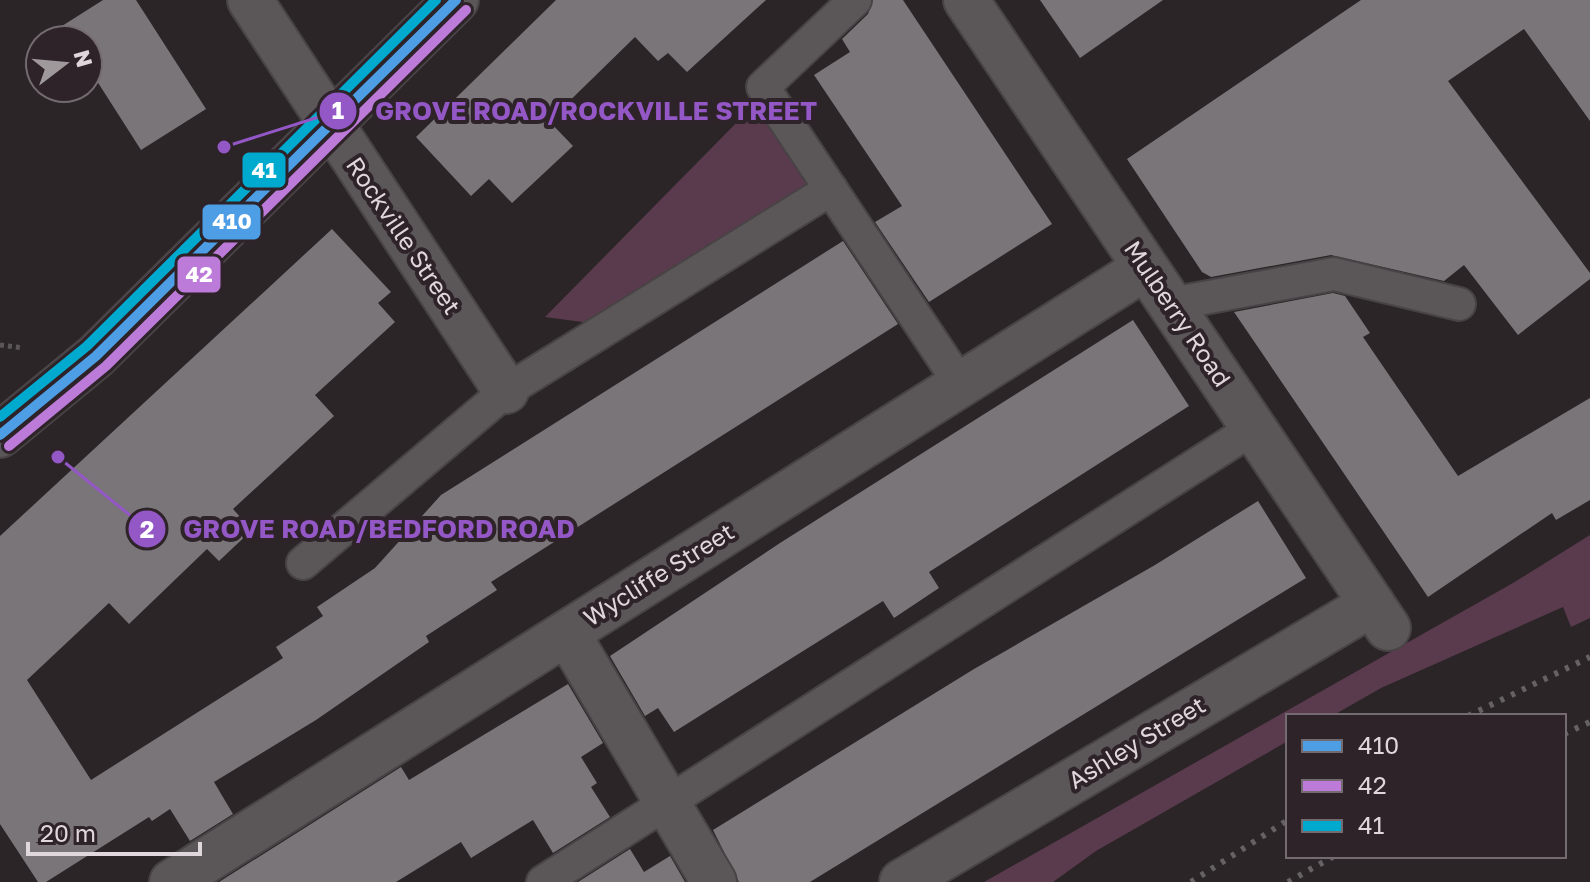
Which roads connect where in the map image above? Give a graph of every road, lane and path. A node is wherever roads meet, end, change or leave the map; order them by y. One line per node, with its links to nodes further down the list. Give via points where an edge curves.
1 (250, 0): 5 (street, Rockville Street)
2 (456, 0): 5 (street)
3 (855, 0): 6 (lane, via 763,87)
4 (966, 0): 7 (street, Mulberry Road)
5 (329, 125): 11 (street, Rockville Street); 13 (street, via 96,356)
6 (831, 189): 10 (lane); 11 (lane)
7 (1145, 268): 8 (street, Mulberry Road); 10 (street, Wycliffe Street)
8 (1171, 304): 9 (lane, via 1334,274); 12 (street, Mulberry Road)
9 (1459, 304)
10 (961, 385): 16 (street, Wycliffe Street)
11 (506, 391): 14 (lane)
12 (1254, 428): 15 (street, Mulberry Road); 17 (lane)
13 (0, 435)
14 (303, 563)
15 (1380, 616): 21 (street, Ashley Street)
16 (567, 633): 17 (street); 18 (street, Wycliffe Street)
17 (667, 802): 19 (lane); 20 (street)
18 (189, 877)
19 (543, 882)
20 (714, 882)
21 (902, 882)

